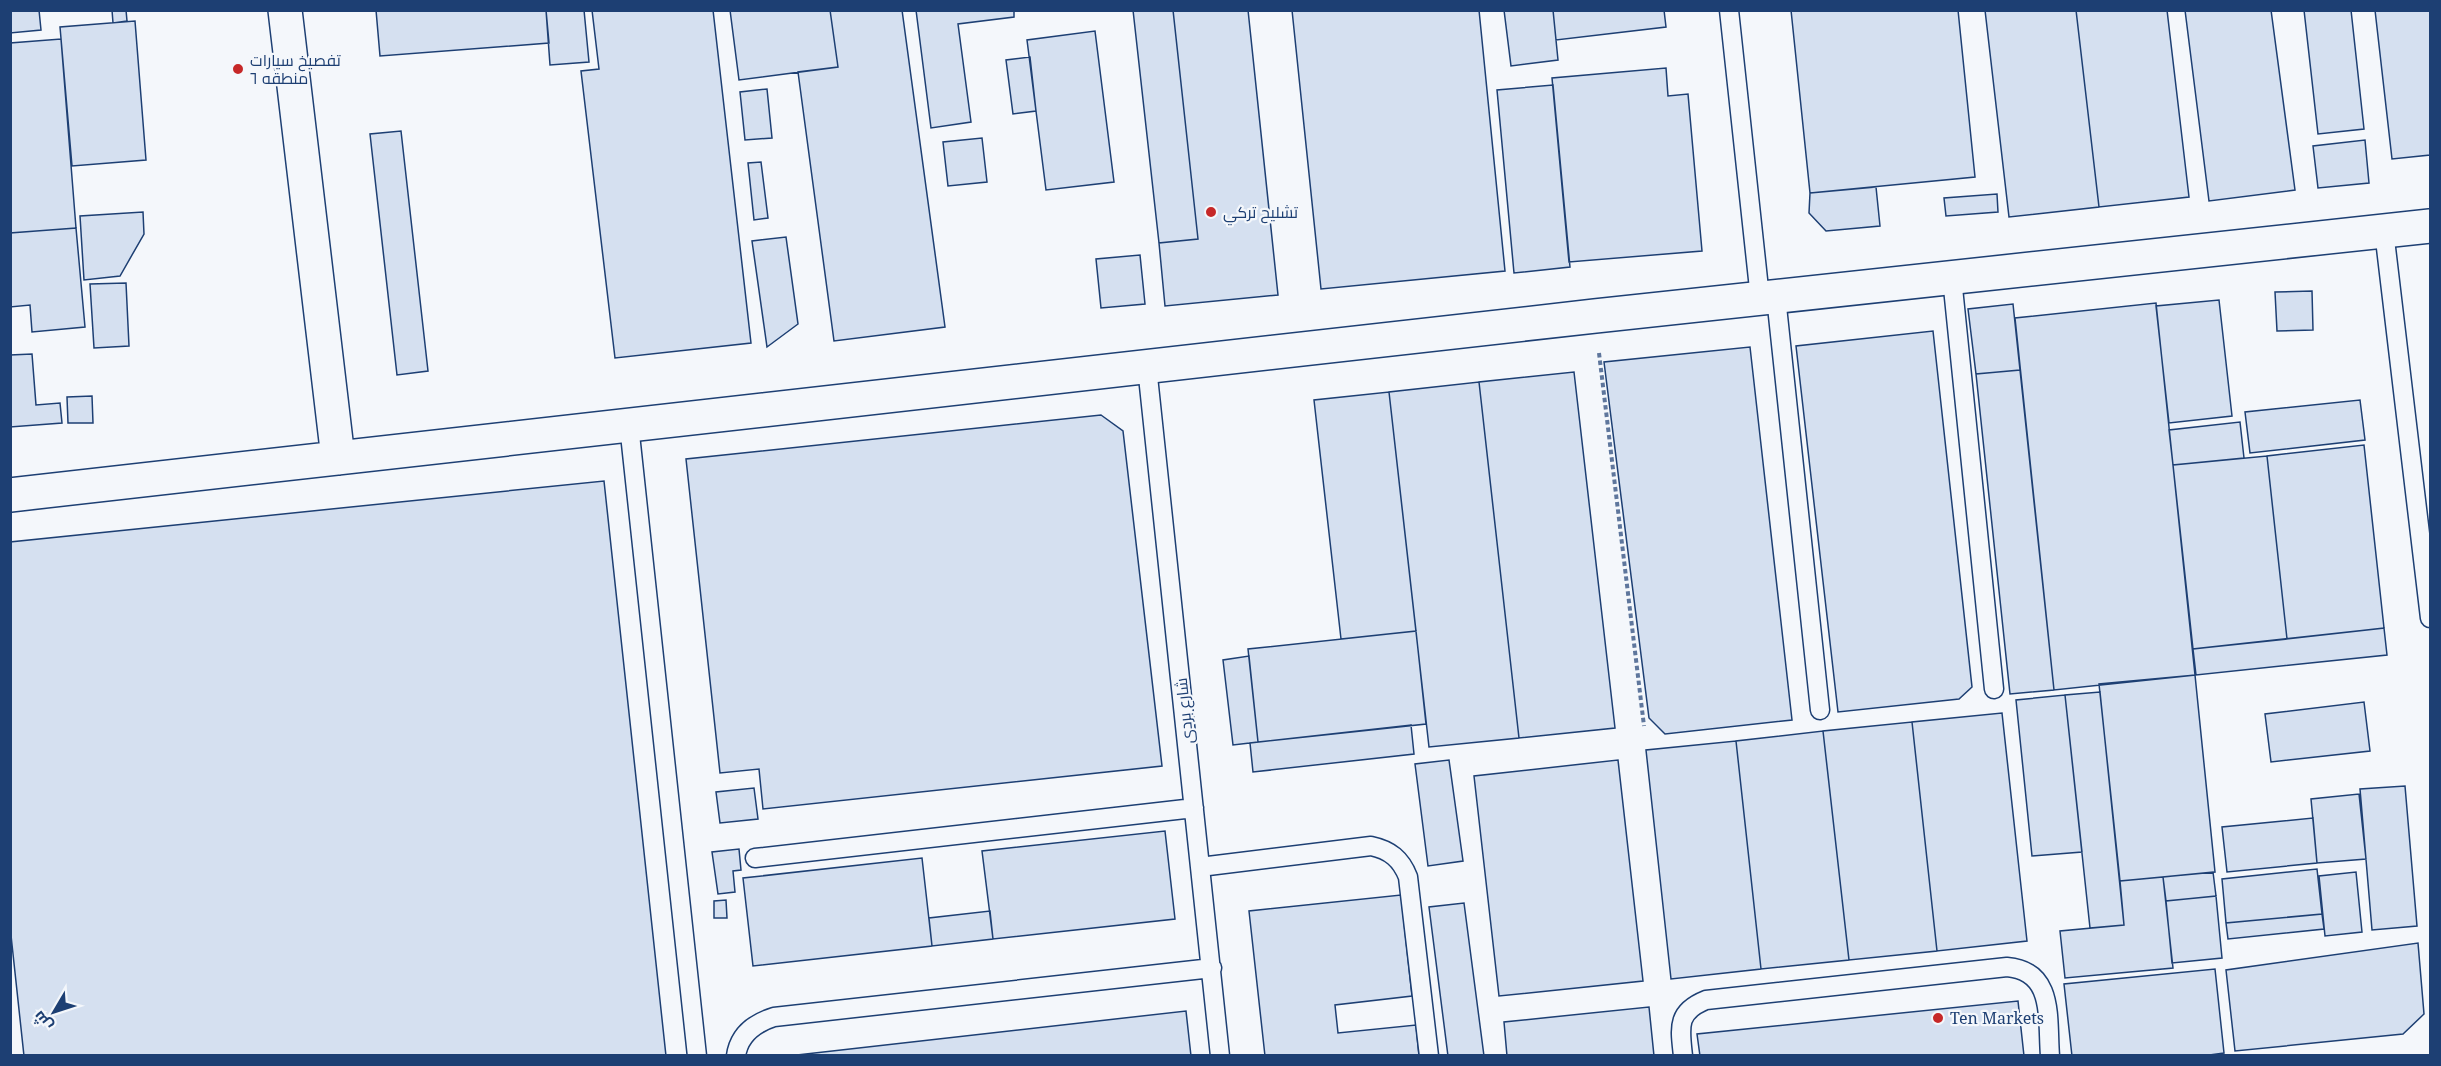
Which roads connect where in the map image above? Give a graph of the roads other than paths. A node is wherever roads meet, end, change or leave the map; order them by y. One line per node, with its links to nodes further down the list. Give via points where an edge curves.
1 (285, 10): 9 (street)
2 (1729, 10): 6 (lane)
3 (2430, 226): 4 (street)
4 (2384, 231): 5 (street); 11 (lane)
5 (1952, 278): 6 (street); 12 (lane)
6 (1768, 298): 7 (street); 13 (lane)
7 (1147, 367): 8 (street); 14 (lane, شارع بردى)
8 (629, 425): 9 (street); 18 (lane)
9 (338, 458): 10 (street)
10 (10, 495)
11 (2430, 618)
12 (1994, 689)
13 (1820, 710)
14 (1194, 808): 15 (lane); 16 (lane, شارع بردى)
15 (755, 858)
16 (1200, 867): 17 (lane, شارع بردى); 21 (lane, via 1371,846 1395,856 1404,865 1408,878)
17 (1212, 968): 19 (lane, via 774,1017 758,1022 745,1033); 20 (lane, شارع بردى)
18 (697, 1056)
19 (736, 1056)
20 (1220, 1056)
21 (1429, 1056)
22 (1683, 1056): 23 (lane, via 1681,1024 1686,1013 1706,1000 2007,967 2032,974 2041,984 2046,996)
23 (2050, 1056)

